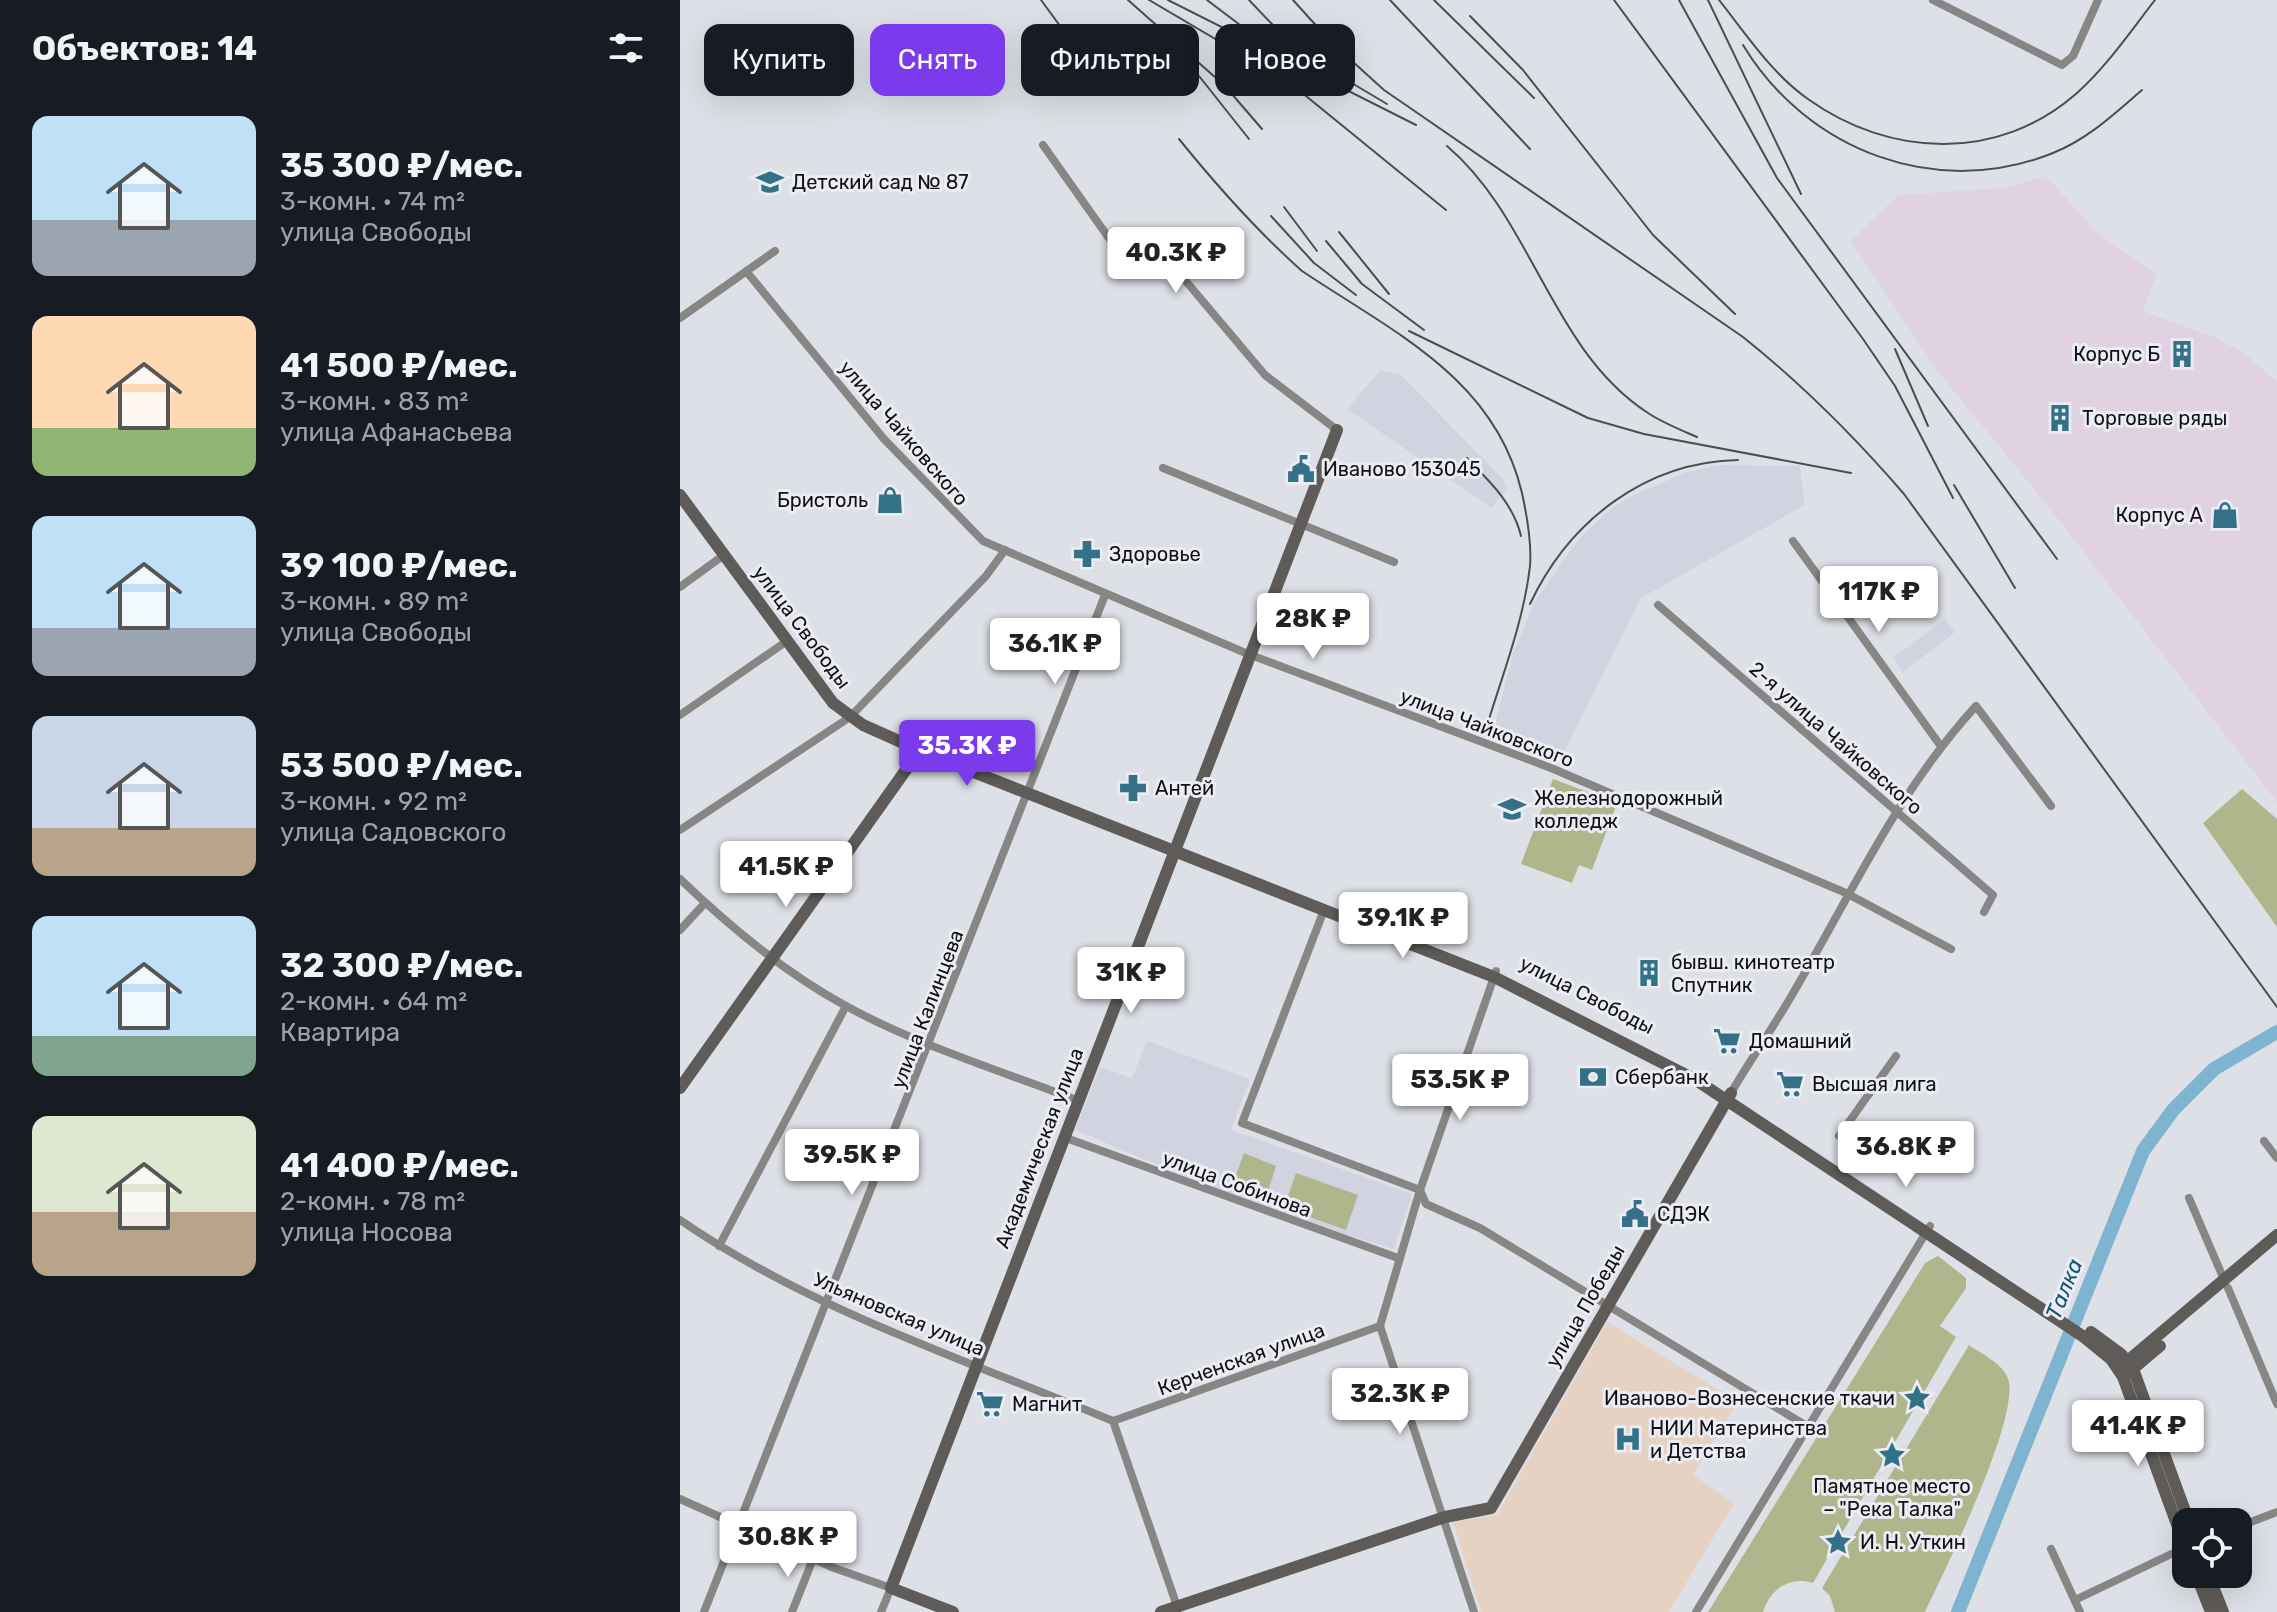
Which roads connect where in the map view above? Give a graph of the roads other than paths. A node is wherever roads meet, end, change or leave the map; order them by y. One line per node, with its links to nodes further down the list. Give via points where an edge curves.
1 (1933, 0): 3 (street)
2 (2098, 0): 3 (street, via 2073,56 2062,65)
3 (1949, 4)
4 (1043, 145): 8 (street, via 1118,251 1168,260 1265,375)
5 (775, 251): 6 (street)
6 (746, 271): 7 (street); 13 (street, улица Чайковского, via 933,492 971,532)
7 (680, 318)
8 (1337, 430): 11 (street, Академическая улица)
9 (1163, 468): 11 (street)
10 (680, 495): 14 (street, улица Свободы)
11 (1300, 525): 15 (street); 20 (street, Академическая улица)
12 (1793, 541): 23 (street)
13 (1005, 550): 17 (street, улица Чайковского); 22 (street)
14 (724, 555): 16 (street); 19 (street, улица Свободы)
15 (1394, 562)
16 (680, 587)
17 (1105, 595): 20 (street, улица Чайковского); 25 (street, улица Калинцева)
18 (1658, 605): 27 (street, 2-я улица Чайковского)
19 (787, 641): 21 (street); 22 (street, улица Свободы, via 833,703)
20 (1248, 654): 29 (street, Академическая улица); 31 (street, улица Чайковского, via 1551,768)
21 (680, 715)
22 (850, 717): 24 (street, улица Свободы); 28 (street)
23 (1940, 745): 26 (street, улица Победы, via 1976,706); 27 (street, улица Победы)
24 (920, 750): 25 (street, улица Свободы); 37 (street)
25 (1029, 790): 29 (street, улица Свободы); 40 (street, улица Калинцева)
26 (2051, 806)
27 (1895, 812): 31 (street, улица Победы); 34 (street, 2-я улица Чайковского, via 1993,895)
28 (680, 830)
29 (1174, 847): 33 (street, улица Свободы); 38 (street, улица Свободы); 44 (street, Академическая улица)
30 (680, 879): 32 (street)
31 (1846, 893): 36 (street, улица Чайковского); 43 (street, улица Победы, via 1793,994)
32 (705, 903): 35 (street); 37 (street)
33 (1324, 910): 38 (street, улица Свободы); 49 (street, via 1242,1123)
34 (1984, 912)
35 (680, 930)
36 (1951, 949)
37 (774, 959): 39 (street); 42 (street)
38 (1495, 974): 43 (street, улица Свободы); 49 (street)
39 (846, 1006): 40 (street); 55 (street)
40 (930, 1044): 44 (street); 58 (street, улица Калинцева)
41 (1896, 1056): 45 (street)
42 (680, 1088)
43 (1729, 1096): 52 (street, улица Свободы); 59 (street, улица Победы)
44 (1079, 1101): 46 (street, Академическая улица)
45 (1839, 1136)
46 (1066, 1138): 56 (street, улица Собинова); 61 (street, Академическая улица)
47 (2264, 1141): 48 (street)
48 (2277, 1158)
49 (1420, 1190): 56 (street); 59 (street, via 1426,1204 1480,1228)
50 (2189, 1198): 57 (street)
51 (680, 1220): 55 (street, Ульяновская улица)
52 (1928, 1229): 62 (street, улица Свободы, via 2061,1316); 65 (street)
53 (2277, 1235): 57 (street)
54 (2277, 1244): 57 (street)
55 (719, 1246): 58 (street, Ульяновская улица)
56 (1398, 1258): 60 (street)
57 (2226, 1285): 62 (street); 63 (street)
58 (827, 1303): 61 (street, Ульяновская улица); 72 (street, улица Калинцева)
59 (1608, 1307): 65 (street); 70 (street, улица Победы, via 1491,1508)
60 (1380, 1326): 64 (street, Керченская улица); 70 (street)
61 (977, 1364): 64 (street, Ульяновская улица); 76 (street, Академическая улица)
62 (2126, 1369): 67 (street); 68 (street)
63 (2277, 1404)
64 (1113, 1421): 80 (street)
65 (1810, 1428): 87 (street)
66 (680, 1499): 72 (street)
67 (2173, 1508)
68 (2183, 1508)
69 (2277, 1512): 71 (street)
70 (1445, 1517): 80 (street, улица Победы); 86 (street)
71 (2252, 1522)
72 (738, 1524): 75 (street); 81 (street, улица Калинцева)
73 (2051, 1549): 79 (street)
74 (2172, 1555): 79 (street)
75 (813, 1559): 76 (street); 82 (street)
76 (891, 1588): 83 (street, Академическая улица); 84 (street)
77 (2202, 1588): 89 (street)
78 (2214, 1588): 90 (street)
79 (2075, 1600): 88 (street)
80 (1178, 1609): 85 (street, улица Победы)
81 (704, 1612)
82 (792, 1612)
83 (881, 1612)
84 (953, 1612)
85 (1161, 1612)
86 (1474, 1612)
87 (1696, 1612)
88 (2080, 1612)
89 (2211, 1612)
90 (2223, 1612)

